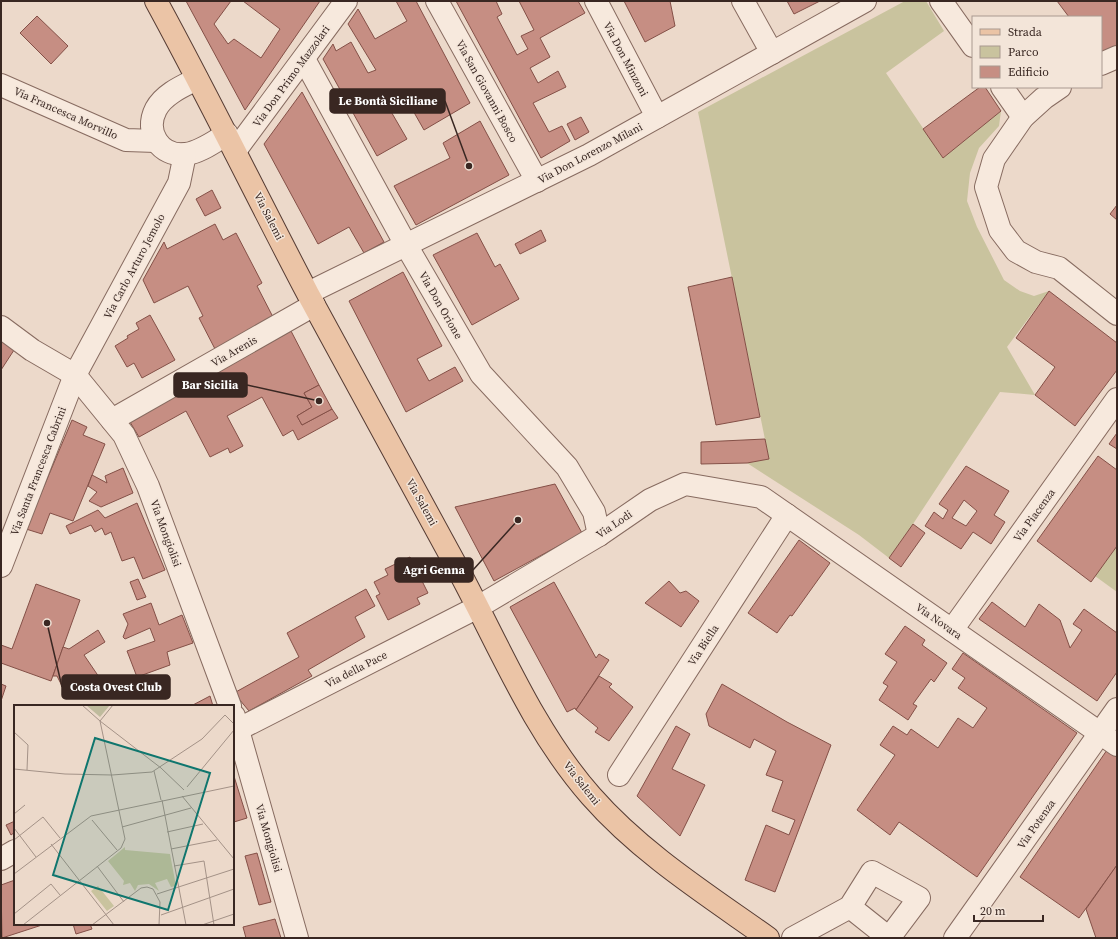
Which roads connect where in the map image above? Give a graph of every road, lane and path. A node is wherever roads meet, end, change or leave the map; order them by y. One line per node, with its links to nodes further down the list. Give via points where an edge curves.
1 (156, 1): 13 (main road, Via Salemi)
2 (346, 1): 11 (street, Via Don Primo Mazzolari)
3 (437, 1): 22 (street, Via San Giovanni Bosco)
4 (596, 1): 17 (street, Via Don Minzoni)
5 (743, 1): 9 (street)
6 (865, 1): 9 (street, Via Don Lorenzo Milani)
7 (941, 1): 8 (street)
8 (972, 45)
9 (772, 53): 17 (street, Via Don Lorenzo Milani)
10 (1117, 57): 12 (street)
11 (304, 59): 20 (street, Via Don Primo Mazzolari); 23 (street, Via Don Orione)
12 (1102, 64)
13 (197, 78): 19 (street, via 168,95 156,109 152,125); 20 (main road, Via Salemi)
14 (1, 85): 19 (street, Via Francesca Morvillo, via 126,140)
15 (1003, 88): 18 (street)
16 (1059, 88): 18 (street)
17 (657, 117): 22 (street, Via Don Lorenzo Milani)
18 (1023, 117): 25 (street, via 994,158 986,187 1000,230 1016,251 1036,262 1059,268)
19 (156, 141): 21 (street, via 168,152)
20 (231, 142): 21 (street); 24 (main road, Via Salemi)
21 (185, 154): 27 (street, Via Carlo Arturo Jemolo, via 179,183)
22 (537, 181): 23 (street, Via Don Lorenzo Milani)
23 (406, 245): 24 (street, Via Don Lorenzo Milani); 32 (street, Via Don Orione, via 482,374 567,467 594,512)
24 (311, 299): 29 (street, Via Arenis); 34 (main road, Via Salemi)
25 (1117, 314)
26 (1, 327): 27 (street, via 32,350)
27 (75, 375): 29 (street, Via Mongiolisi); 33 (street, Via Santa Francesca Cabrini)
28 (1117, 399): 35 (street, Via Piacenza)
29 (112, 420): 36 (street, Via Mongiolisi, via 124,435 148,486)
30 (761, 497): 31 (street, Via Novara); 32 (street, Via Lodi, via 685,484 650,500)
31 (787, 515): 35 (street, Via Novara); 40 (street, Via Biella)
32 (599, 535): 34 (street, Via Lodi)
33 (1, 566)
34 (478, 607): 38 (street, Via della Pace); 45 (main road, Via Salemi, via 522,693 554,747 589,794 627,834 670,869)
35 (952, 630): 39 (street, Via Novara)
36 (230, 705)
37 (1117, 709): 39 (street, Via Potenza)
38 (235, 725): 44 (street, Via Mongiolisi)
39 (1108, 740): 48 (street, Via Potenza)
40 (619, 775)
41 (14, 852): 42 (street)
42 (1, 859)
43 (850, 908): 46 (street); 47 (street); 47 (street, via 872,872 919,898)
44 (297, 938)
45 (768, 938)
46 (793, 938)
47 (889, 938)
48 (955, 938)

